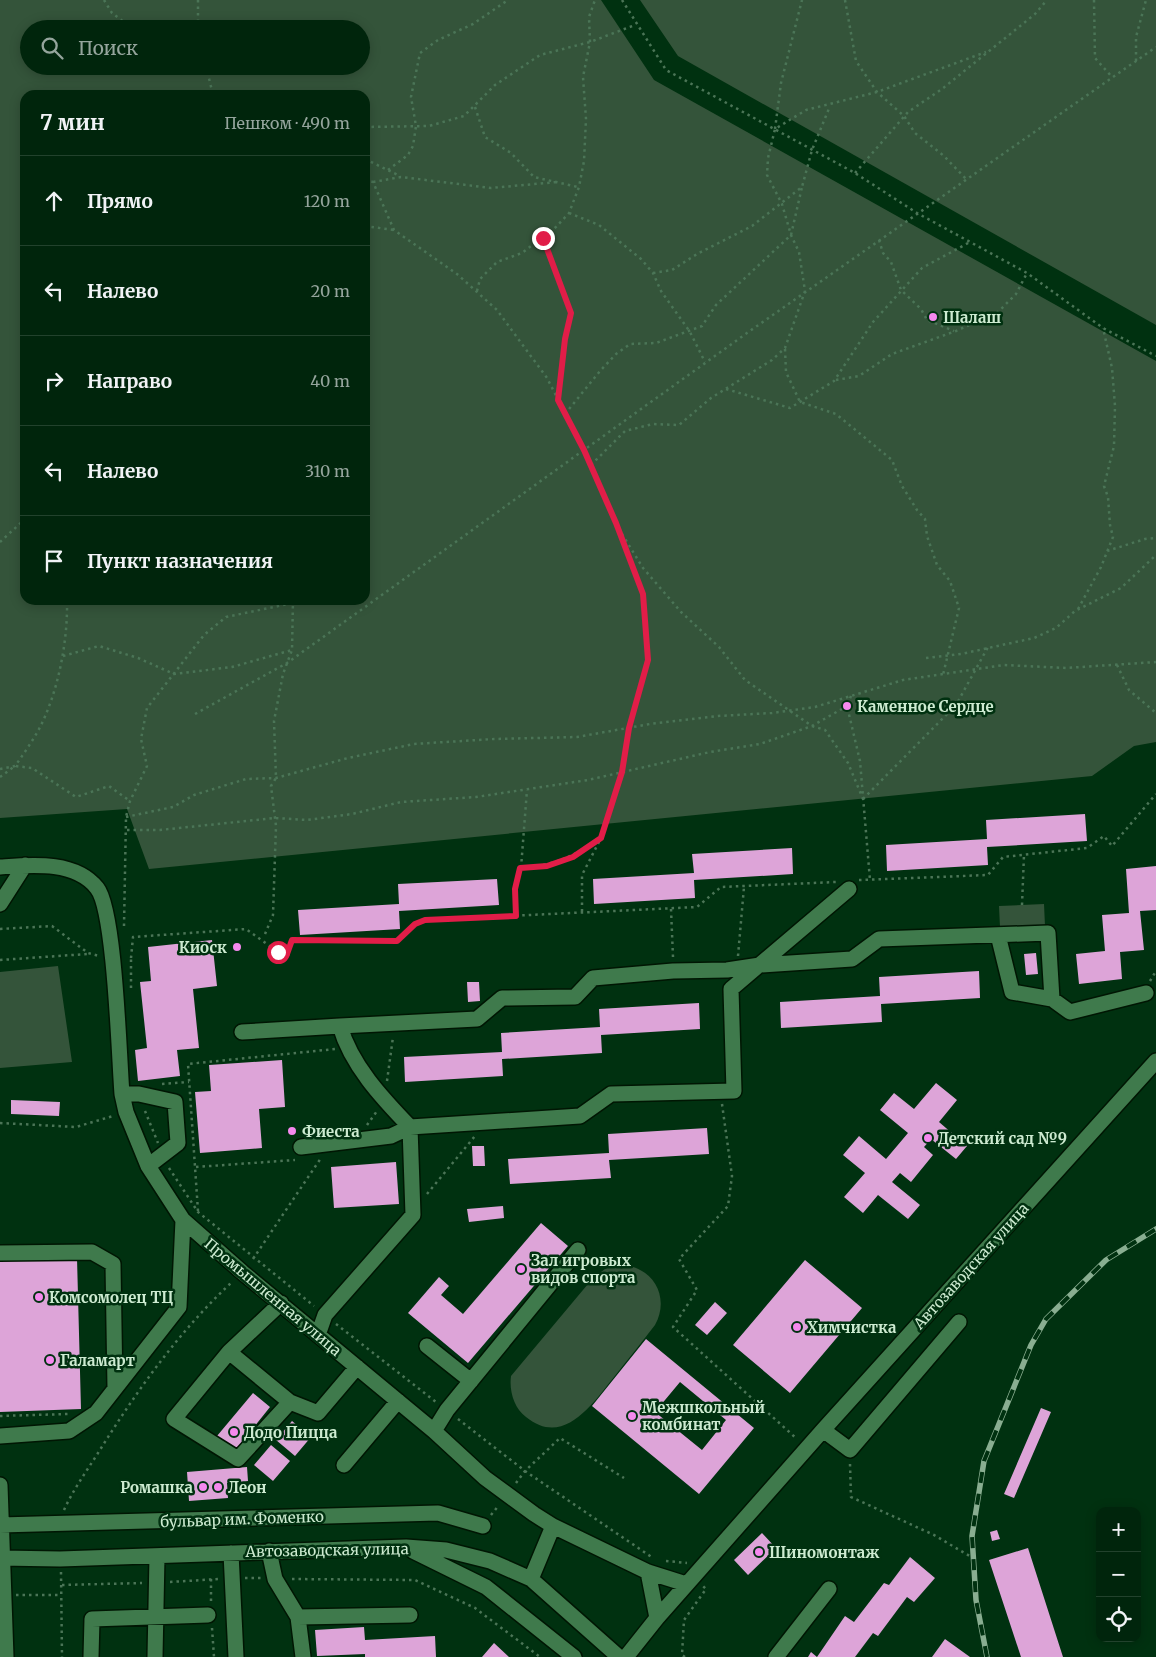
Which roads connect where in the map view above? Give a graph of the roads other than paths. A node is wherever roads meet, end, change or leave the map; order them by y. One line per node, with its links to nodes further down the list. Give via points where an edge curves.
1 (25, 865): 2 (street); 4 (street); 12 (street, Промышленная улица, via 61,867 83,876 97,888 108,922)
2 (0, 867)
3 (850, 884): 6 (street)
4 (0, 904)
5 (998, 935): 6 (street, via 880,939 852,959); 8 (street, via 1012,992); 8 (street, via 1048,933)
6 (760, 965): 9 (street, via 593,978 574,997 502,998 477,1019); 13 (street, via 731,989 734,1091 611,1094 580,1116)
7 (1146, 993): 8 (street, via 1070,1012)
8 (1052, 999)
9 (340, 1026): 10 (street); 13 (street, via 346,1047 385,1102)
10 (242, 1032)
11 (1156, 1061): 29 (street, Автозаводская улица)
12 (122, 1094): 15 (street, Промышленная улица); 15 (street, via 139,1094 175,1102 178,1144)
13 (410, 1127): 14 (street, via 392,1136 330,1144); 21 (street, via 414,1216 325,1315)
14 (302, 1153)
15 (148, 1166): 16 (street, Промышленная улица)
16 (183, 1220): 19 (street, Промышленная улица); 26 (street, via 179,1307)
17 (578, 1250): 25 (street)
18 (0, 1253): 26 (street, via 92,1252 113,1264)
19 (281, 1303): 21 (street, Промышленная улица); 23 (street)
20 (959, 1322): 29 (street, via 850,1450)
21 (318, 1335): 24 (street, Промышленная улица)
22 (427, 1346): 25 (street)
23 (229, 1352): 28 (street); 28 (street, via 174,1419 238,1459)
24 (356, 1367): 27 (street, Промышленная улица); 28 (street, via 318,1413)
25 (471, 1382): 30 (street)
26 (115, 1388): 31 (street, via 96,1413 69,1431)
27 (398, 1401): 30 (street, Промышленная улица); 32 (street)
28 (290, 1402)
29 (823, 1430): 43 (street, Автозаводская улица)
30 (434, 1431): 36 (street, Промышленная улица, via 484,1478)
31 (0, 1436)
32 (344, 1465)
33 (0, 1485): 34 (street)
34 (1, 1525): 35 (street, бульвар им. Фоменко, via 438,1513); 41 (street)
35 (483, 1526)
36 (553, 1526): 42 (street, Промышленная улица); 44 (street)
37 (406, 1548): 38 (street, Автозаводская улица); 44 (street, Автозаводская улица, via 446,1550 490,1561); 56 (street, via 486,1587)
38 (269, 1551): 39 (street, Автозаводская улица); 49 (street, via 275,1578)
39 (230, 1553): 40 (street, Автозаводская улица); 54 (street)
40 (157, 1556): 41 (street, Автозаводская улица); 48 (street)
41 (2, 1558): 51 (street)
42 (652, 1566): 43 (street, Промышленная улица); 50 (street)
43 (688, 1575): 50 (street, Автозаводская улица)
44 (532, 1579): 57 (street, Автозаводская улица)
45 (829, 1589): 59 (street)
46 (410, 1614): 49 (street)
47 (208, 1615): 48 (street)
48 (156, 1616): 52 (street, via 92,1619); 53 (street)
49 (298, 1617): 55 (street)
50 (657, 1618): 58 (street, Автозаводская улица)
51 (6, 1657)
52 (91, 1657)
53 (155, 1657)
54 (236, 1657)
55 (302, 1657)
56 (574, 1657)
57 (619, 1657)
58 (626, 1657)
59 (776, 1657)

